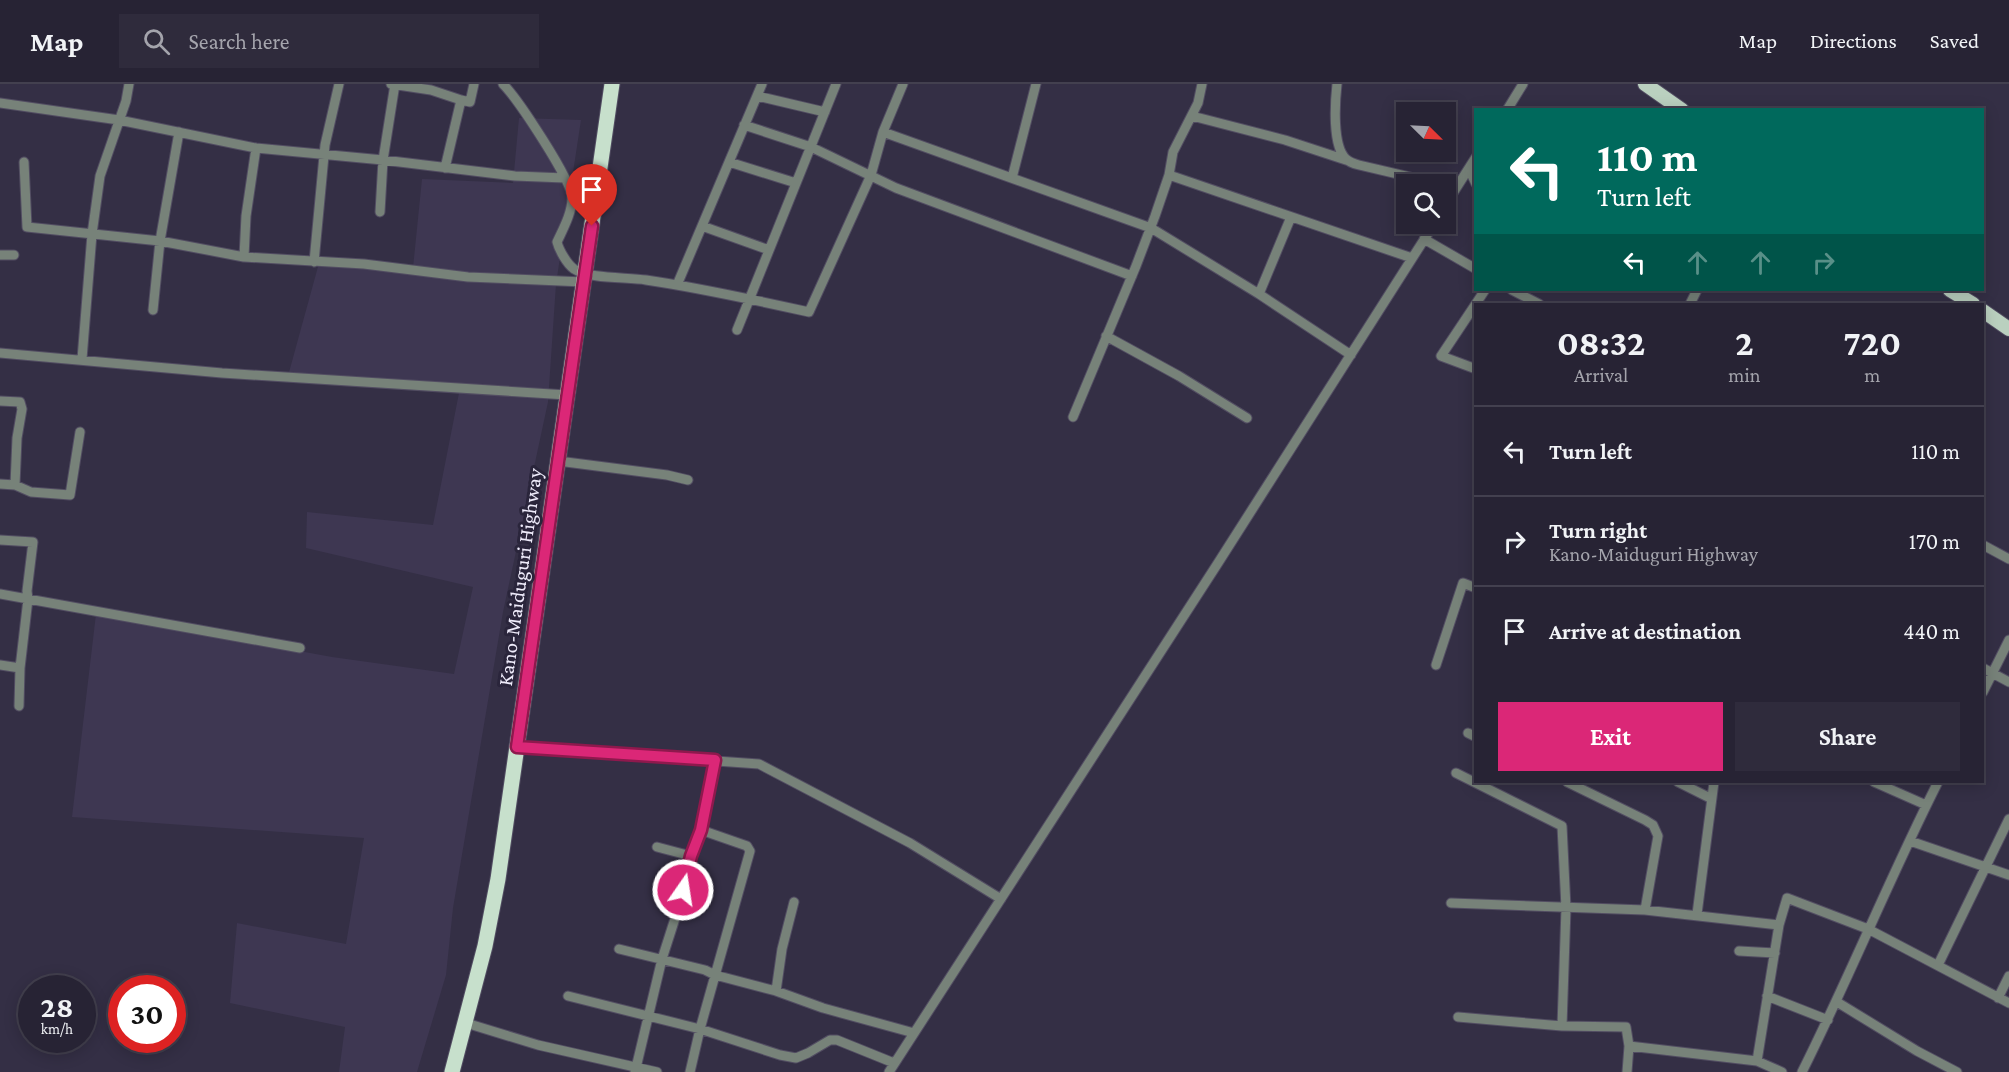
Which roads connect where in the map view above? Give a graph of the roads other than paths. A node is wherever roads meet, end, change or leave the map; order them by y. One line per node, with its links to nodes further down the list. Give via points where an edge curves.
1 (129, 84): 22 (street)
2 (339, 84): 28 (street)
3 (394, 84): 16 (street); 29 (street)
4 (474, 84): 16 (street, via 470,102)
5 (503, 84): 39 (street)
6 (612, 84): 60 (highway, Kano-Maiduguri Highway)
7 (762, 84): 15 (street)
8 (836, 84): 20 (street)
9 (903, 84): 25 (street)
10 (1036, 84): 40 (street)
11 (1202, 84): 21 (street)
12 (1336, 84): 30 (street, via 1338,146)
13 (1523, 84): 18 (street)
14 (1645, 84): 19 (main road)
15 (757, 96): 20 (street); 23 (street)
16 (461, 100): 34 (street)
17 (0, 103): 22 (street)
18 (1508, 108)
19 (1679, 108)
20 (825, 112): 26 (street)
21 (1192, 116): 30 (street); 38 (street, via 1173,152)
22 (119, 120): 24 (street); 48 (street, via 100,176)
23 (744, 125): 26 (street); 33 (street)
24 (179, 132): 27 (street); 51 (street)
25 (883, 132): 37 (street); 40 (street)
26 (811, 147): 37 (street); 43 (street)
27 (256, 148): 28 (street); 55 (street)
28 (324, 155): 29 (street); 57 (street)
29 (383, 160): 34 (street); 44 (street)
30 (1346, 160): 36 (street)
31 (1474, 160): 35 (street)
32 (24, 162): 48 (street, via 27,227)
33 (729, 162): 43 (street); 46 (street)
34 (445, 168): 39 (street)
35 (1469, 169): 41 (street); 42 (street)
36 (1401, 174)
37 (871, 175): 59 (street, via 896,188); 65 (street, via 808,312)
38 (1169, 175): 45 (street); 47 (street)
39 (565, 178): 60 (street, via 573,196 572,206 557,242 569,265)
40 (1012, 178): 47 (street)
41 (1474, 180)
42 (1456, 182)
43 (796, 183): 52 (street)
44 (380, 212)
45 (1291, 217): 56 (street); 64 (street)
46 (702, 226): 52 (street); 61 (street)
47 (1151, 228): 59 (street); 64 (street)
48 (92, 234): 51 (street); 76 (street)
49 (1427, 234): 50 (street)
50 (1424, 239): 56 (street); 58 (street)
51 (160, 241): 55 (street); 69 (street)
52 (769, 250): 65 (street)
53 (0, 255): 54 (street)
54 (14, 255)
55 (244, 257): 57 (street)
56 (1412, 258): 75 (street)
57 (314, 262): 60 (street, via 468,277)
58 (1474, 268)
59 (1132, 276): 73 (street)
60 (584, 278): 61 (street, via 645,279); 78 (highway, Kano-Maiduguri Highway)
61 (677, 285): 65 (street)
62 (1514, 291): 66 (street)
63 (1952, 291): 67 (main road)
64 (1259, 294): 75 (street)
65 (750, 299): 72 (street)
66 (1537, 303)
67 (1971, 303)
68 (1474, 306): 77 (street, via 1441,356)
69 (153, 310)
70 (1984, 312): 71 (main road)
71 (2009, 329)
72 (737, 330)
73 (1106, 336): 80 (street); 81 (street)
74 (0, 353): 76 (street)
75 (1351, 355): 122 (street)
76 (82, 359): 78 (street, via 222,373)
77 (1474, 368)
78 (567, 395): 83 (highway, Kano-Maiduguri Highway)
79 (0, 401): 86 (street, via 20,402 22,409)
80 (1073, 417)
81 (1247, 418)
82 (80, 432): 86 (street, via 70,495 31,492)
83 (558, 461): 84 (street); 103 (highway, Kano-Maiduguri Highway)
84 (688, 480)
85 (0, 484): 86 (street)
86 (15, 485)
87 (0, 540): 92 (street, via 33,542)
88 (1984, 546): 89 (street)
89 (2009, 559)
90 (1474, 587): 95 (street, via 1463,583)
91 (0, 594): 92 (street)
92 (28, 599): 94 (street); 98 (street)
93 (2009, 640): 99 (street)
94 (300, 648)
95 (1436, 664)
96 (0, 665): 98 (street)
97 (1984, 668): 99 (street)
98 (20, 669): 102 (street)
99 (1993, 673): 100 (street); 101 (street)
100 (2009, 682)
101 (1984, 690)
102 (19, 706)
103 (517, 747): 104 (street); 146 (highway, Kano-Maiduguri Highway, via 498,879)
104 (715, 760): 116 (street); 122 (street, via 759,764 910,843)
105 (1456, 773): 106 (street)
106 (1474, 782)
107 (1476, 783): 125 (street, via 1562,826)
108 (1570, 783): 126 (street, via 1646,820 1657,830)
109 (1680, 783): 113 (street)
110 (1714, 783): 113 (street)
111 (1876, 783): 114 (street)
112 (1937, 783): 114 (street)
113 (1710, 798): 127 (street)
114 (1926, 805): 117 (street)
115 (2009, 819): 120 (street)
116 (701, 830): 119 (street); 135 (street, via 747,846 750,851)
117 (1910, 841): 120 (street); 129 (street)
118 (657, 847): 119 (street)
119 (691, 856): 133 (street)
120 (1985, 866): 121 (street); 134 (street)
121 (2009, 874)
122 (1001, 899): 149 (street)
123 (794, 902): 137 (street)
124 (1451, 903): 125 (street)
125 (1566, 908): 126 (street); 147 (street)
126 (1645, 910): 127 (street)
127 (1697, 915): 128 (street)
128 (1779, 925): 129 (street, via 1787,898); 132 (street)
129 (1868, 928): 134 (street); 141 (street)
130 (619, 949): 133 (street)
131 (1739, 951): 132 (street)
132 (1775, 953): 139 (street)
133 (662, 959): 135 (street); 143 (street)
134 (1938, 965): 140 (street)
135 (715, 975): 137 (street); 148 (street)
136 (2009, 976): 140 (street)
137 (776, 991): 149 (street)
138 (568, 996): 143 (street)
139 (1767, 996): 145 (street); 151 (street)
140 (1998, 998): 142 (street)
141 (1837, 1002): 145 (street); 161 (street)
142 (2009, 1003)
143 (648, 1015): 148 (street); 153 (street)
144 (1458, 1017): 147 (street)
145 (1828, 1020): 160 (street)
146 (466, 1023): 153 (street); 154 (highway, Kano-Maiduguri Highway)
147 (1562, 1026): 150 (street, via 1626,1027)
148 (700, 1029): 152 (street, via 796,1058 837,1040); 156 (street)
149 (914, 1033): 152 (street)
150 (1629, 1046): 151 (street); 158 (street)
151 (1757, 1061): 159 (street)
152 (894, 1063): 157 (street)
153 (636, 1069): 155 (street)
154 (452, 1072)
155 (657, 1072)
156 (690, 1072)
157 (889, 1072)
158 (1627, 1072)
159 (1782, 1072)
160 (1802, 1072)
161 (1957, 1072)

